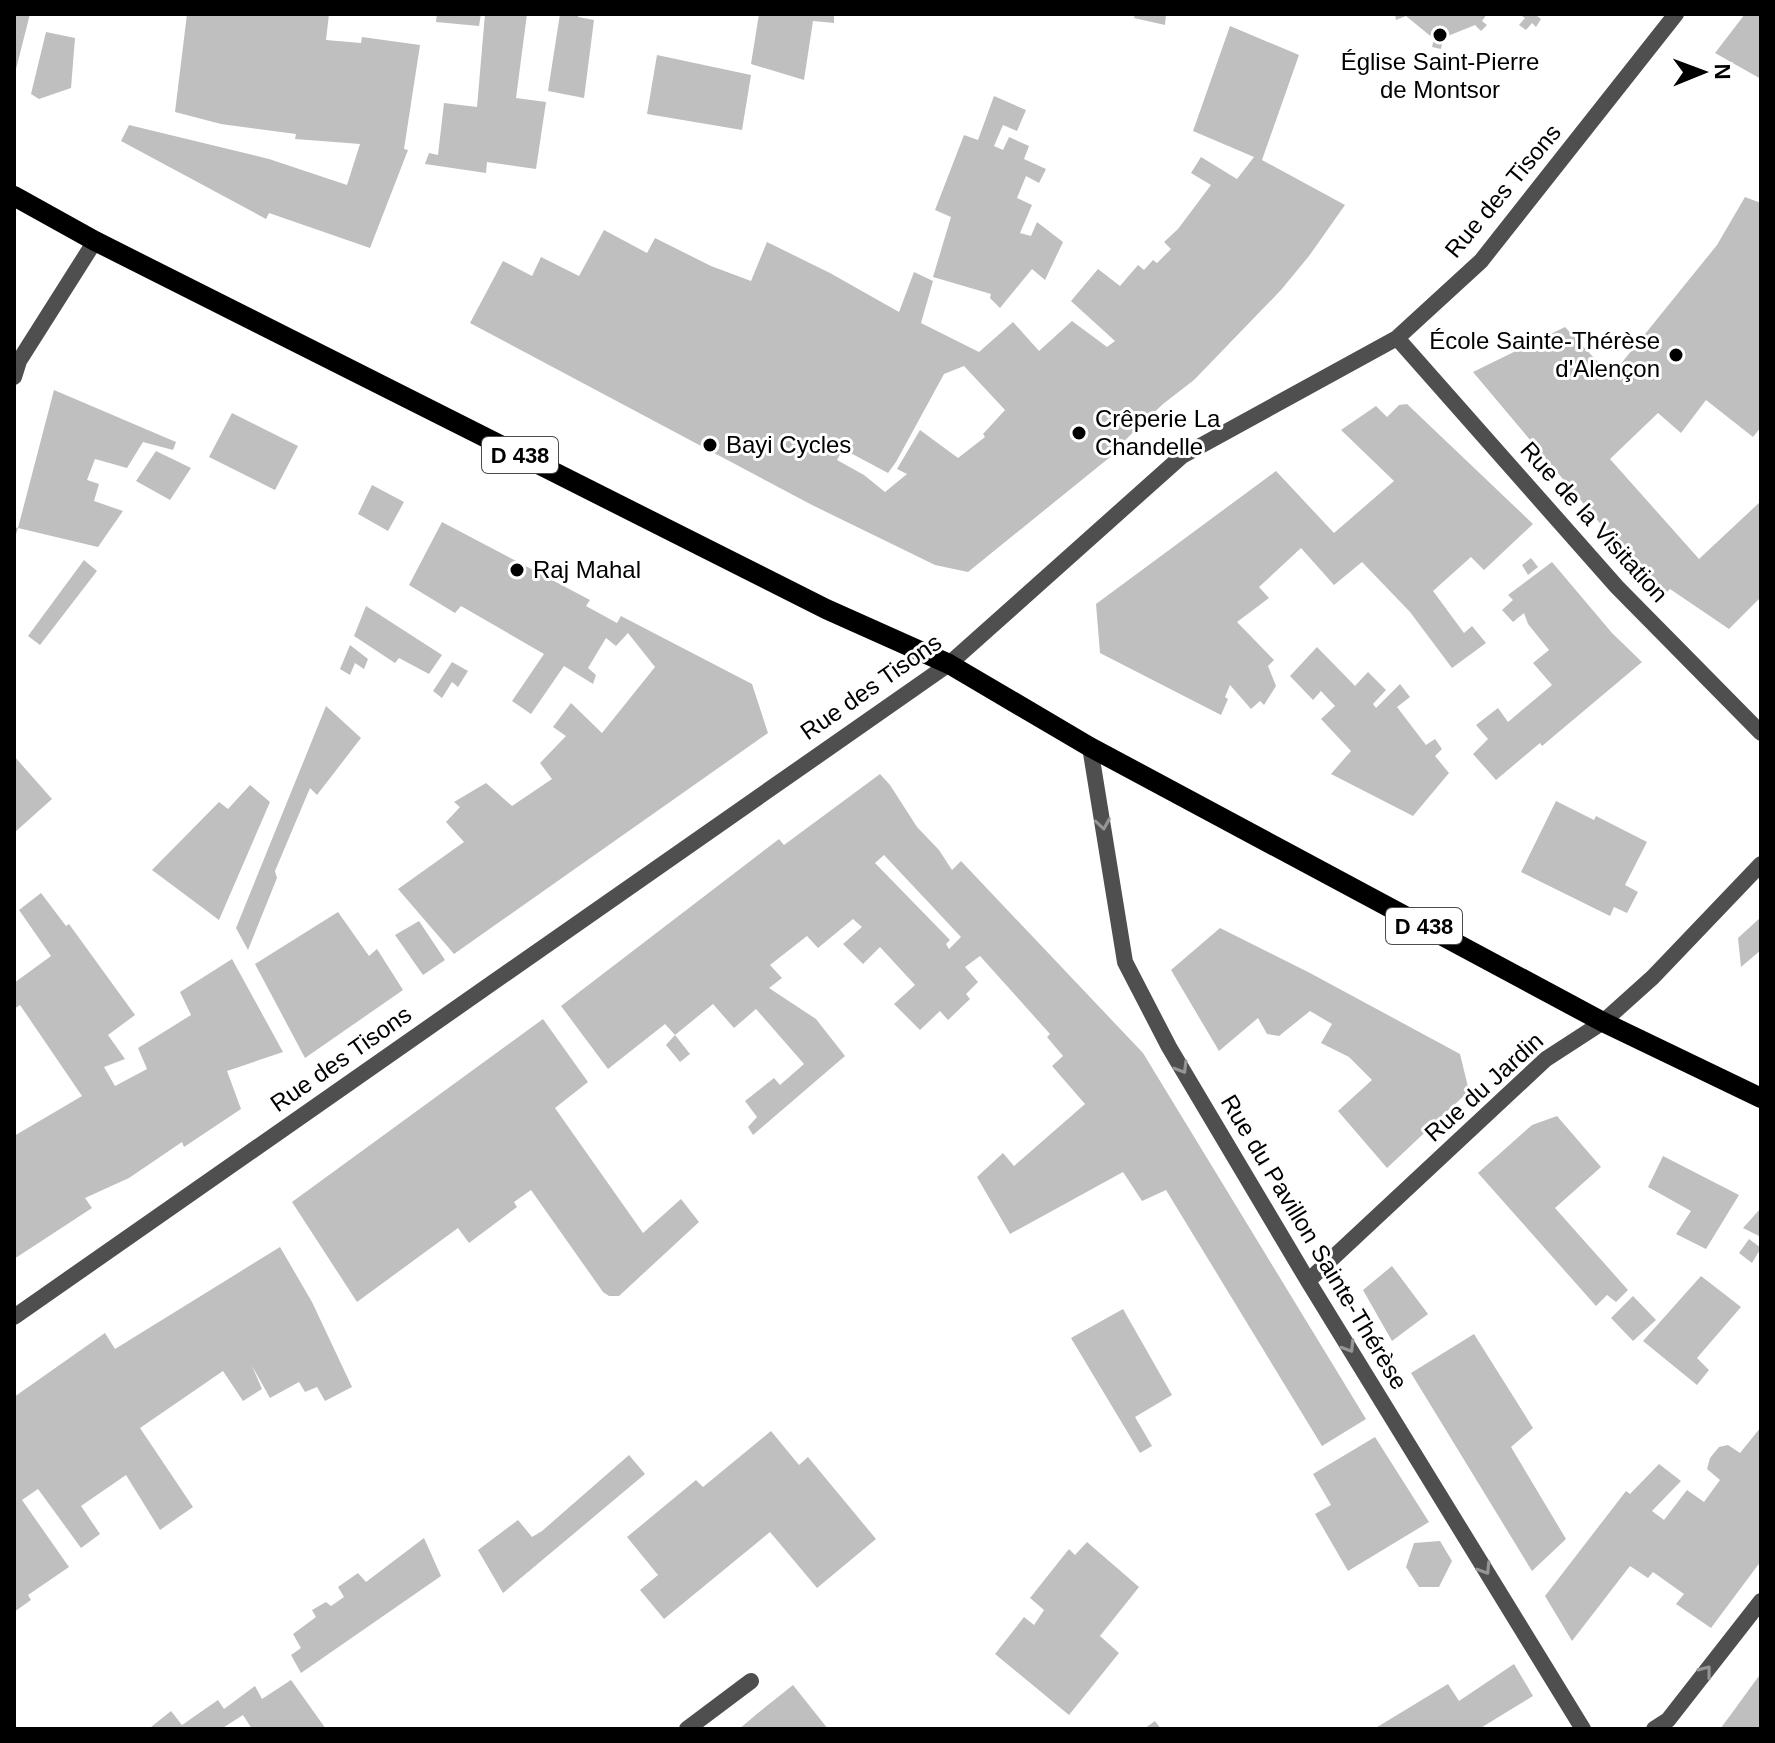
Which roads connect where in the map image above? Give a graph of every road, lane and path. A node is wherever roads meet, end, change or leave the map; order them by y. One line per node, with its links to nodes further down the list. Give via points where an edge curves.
1 (1676, 14): 4 (street, Rue des Tisons, via 1481,261)
2 (14, 196): 3 (main road, D 438)
3 (95, 241): 5 (street); 6 (main road, D 438, via 812,602)
4 (1397, 338): 6 (street, Rue des Tisons, via 1182,456); 7 (street, Rue de la Visitation, via 1617,587)
5 (14, 377)
6 (949, 664): 8 (main road, D 438); 13 (street, Rue des Tisons)
7 (1761, 733)
8 (1090, 747): 10 (main road, D 438); 12 (street, Rue du Pavillon Sainte-Thérèse, one-way to 12, via 1125,962 1169,1047)
9 (1761, 864): 10 (street, Rue du Jardin)
10 (1603, 1022): 11 (main road, D 438); 12 (street, Rue du Jardin, via 1546,1059)
11 (1761, 1098)
12 (1308, 1281): 17 (street, Rue du Pavillon Sainte-Thérèse, one-way to 17)
13 (14, 1317)
14 (1761, 1601): 18 (street, one-way to 14, via 1668,1720)
15 (751, 1681): 16 (street)
16 (687, 1729)
17 (1583, 1729)
18 (1654, 1729)

